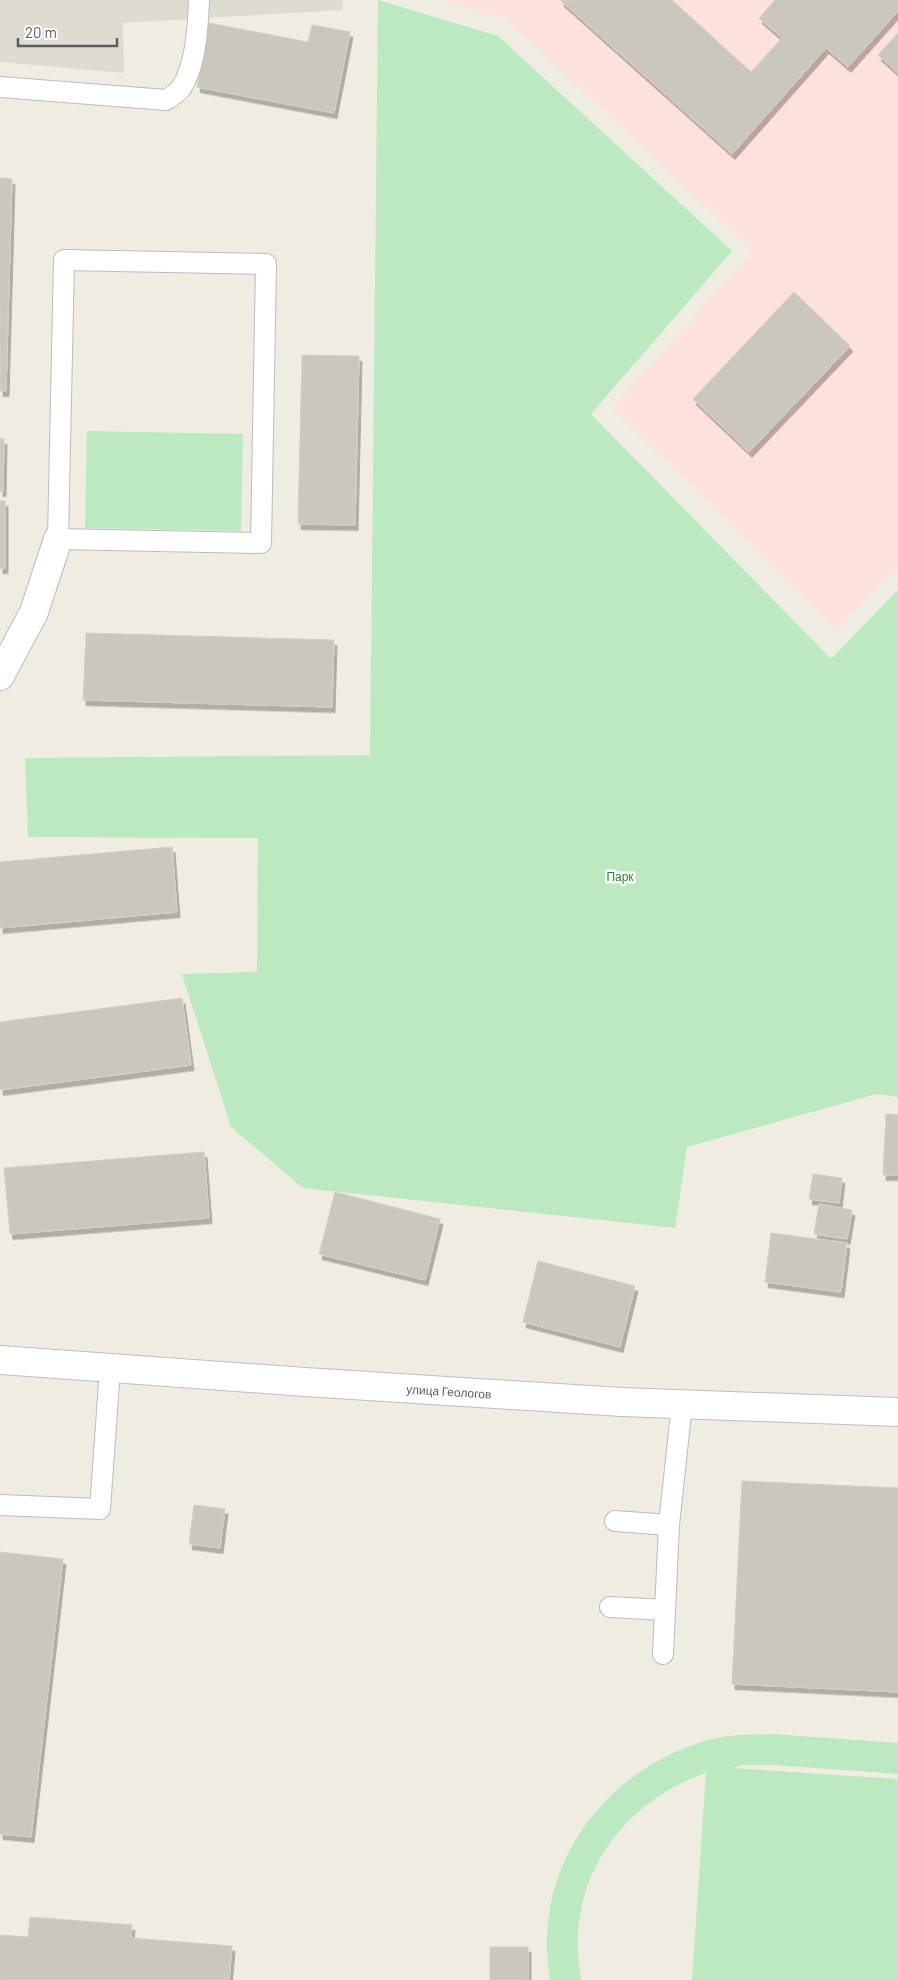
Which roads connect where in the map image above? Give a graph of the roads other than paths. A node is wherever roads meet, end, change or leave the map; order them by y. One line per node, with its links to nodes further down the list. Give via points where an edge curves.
1 (199, 0): 2 (lane, via 191,66 180,88 166,100)
2 (0, 87)
3 (58, 539): 3 (lane, via 261,543 266,264 64,260); 4 (street, via 34,612)
4 (0, 676)
5 (0, 1360): 6 (street, улица Геологов)
6 (110, 1369): 7 (street, улица Геологов); 9 (lane, via 100,1510)
7 (682, 1404): 8 (street, улица Геологов); 11 (lane)
8 (898, 1412)
9 (0, 1505)
10 (615, 1522): 11 (lane)
11 (669, 1524): 13 (lane)
12 (610, 1607): 13 (lane)
13 (665, 1610): 14 (lane)
14 (663, 1654)

